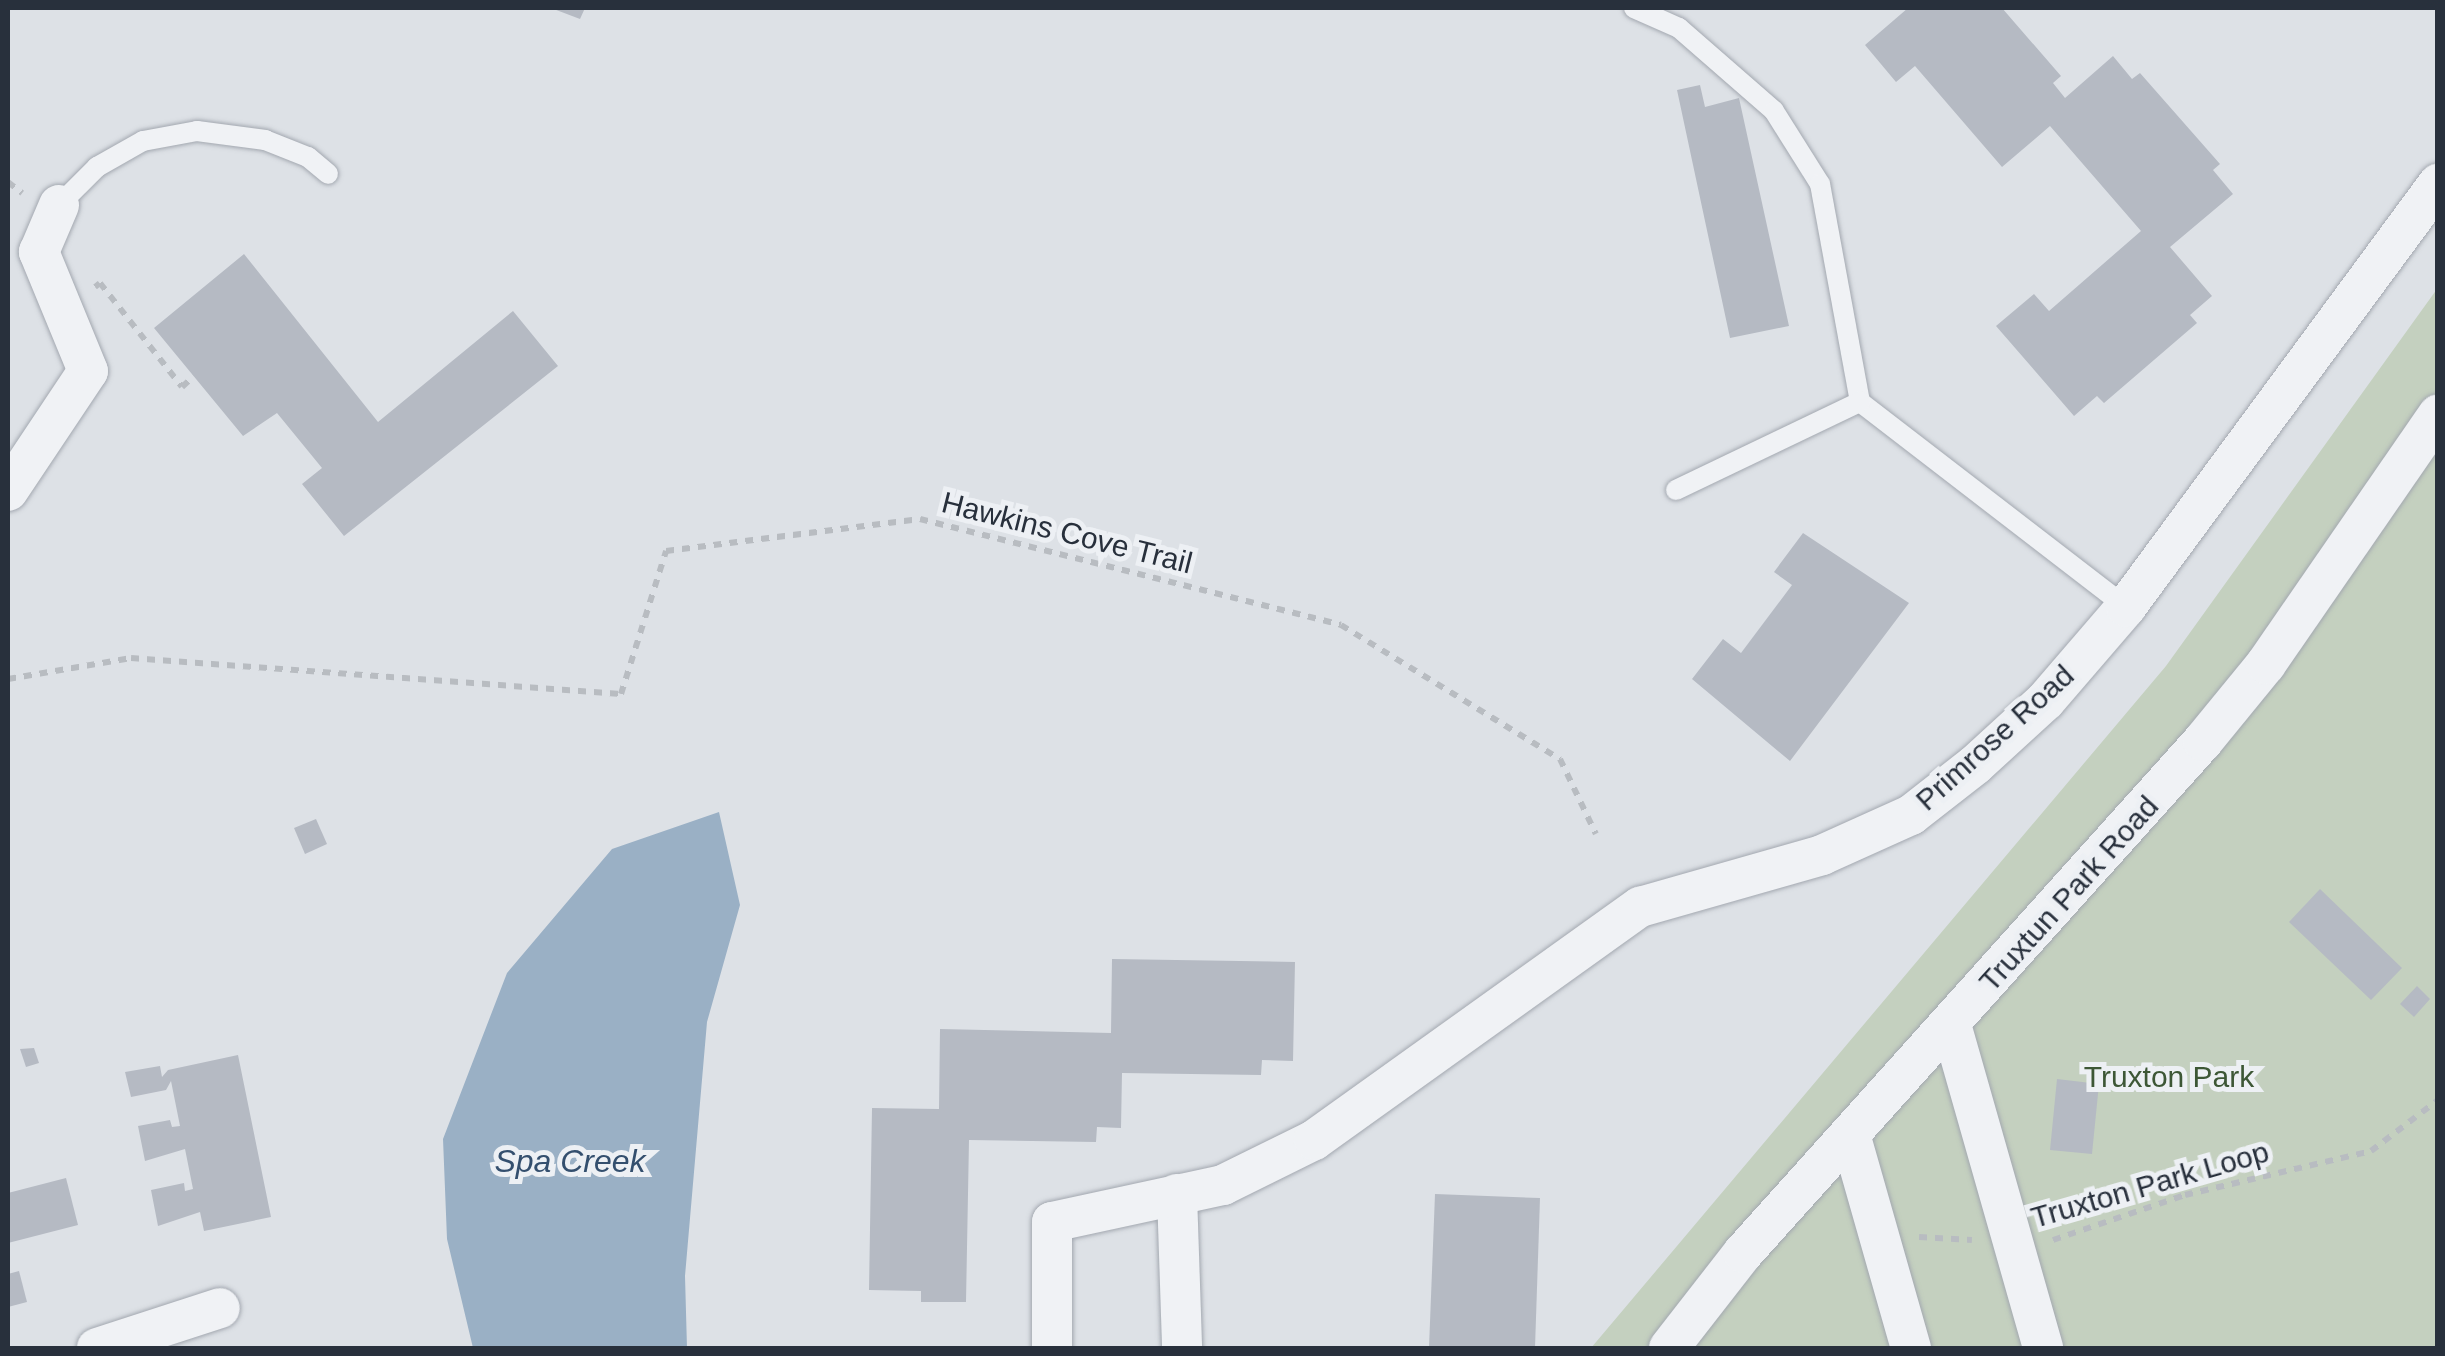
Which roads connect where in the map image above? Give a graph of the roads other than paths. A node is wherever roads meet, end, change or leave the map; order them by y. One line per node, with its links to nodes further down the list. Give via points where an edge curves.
1 (1634, 8): 5 (lane, via 1679,28 1774,111 1820,184)
2 (328, 174): 4 (lane, via 308,157 265,140 197,131 143,140)
3 (2438, 184): 9 (street, Primrose Road)
4 (42, 200): 8 (street, via 38,252 88,371)
5 (1860, 402): 7 (lane); 9 (lane)
6 (2438, 415): 10 (street, Truxtun Park Road, via 2266,664)
7 (1676, 490)
8 (8, 491)
9 (2126, 607): 12 (street, Primrose Road, via 2046,700 1911,815 1822,855 1640,908 1314,1140 1223,1185)
10 (1952, 1028): 11 (street, Truxtun Park Road); 19 (street)
11 (1850, 1134): 17 (street, Truxtun Park Road); 18 (street)
12 (1177, 1194): 15 (street, Primrose Road, via 1052,1222); 16 (street)
13 (220, 1308): 14 (street)
14 (96, 1348)
15 (1052, 1348)
16 (1182, 1348)
17 (1669, 1348)
18 (1912, 1348)
19 (2043, 1348)

